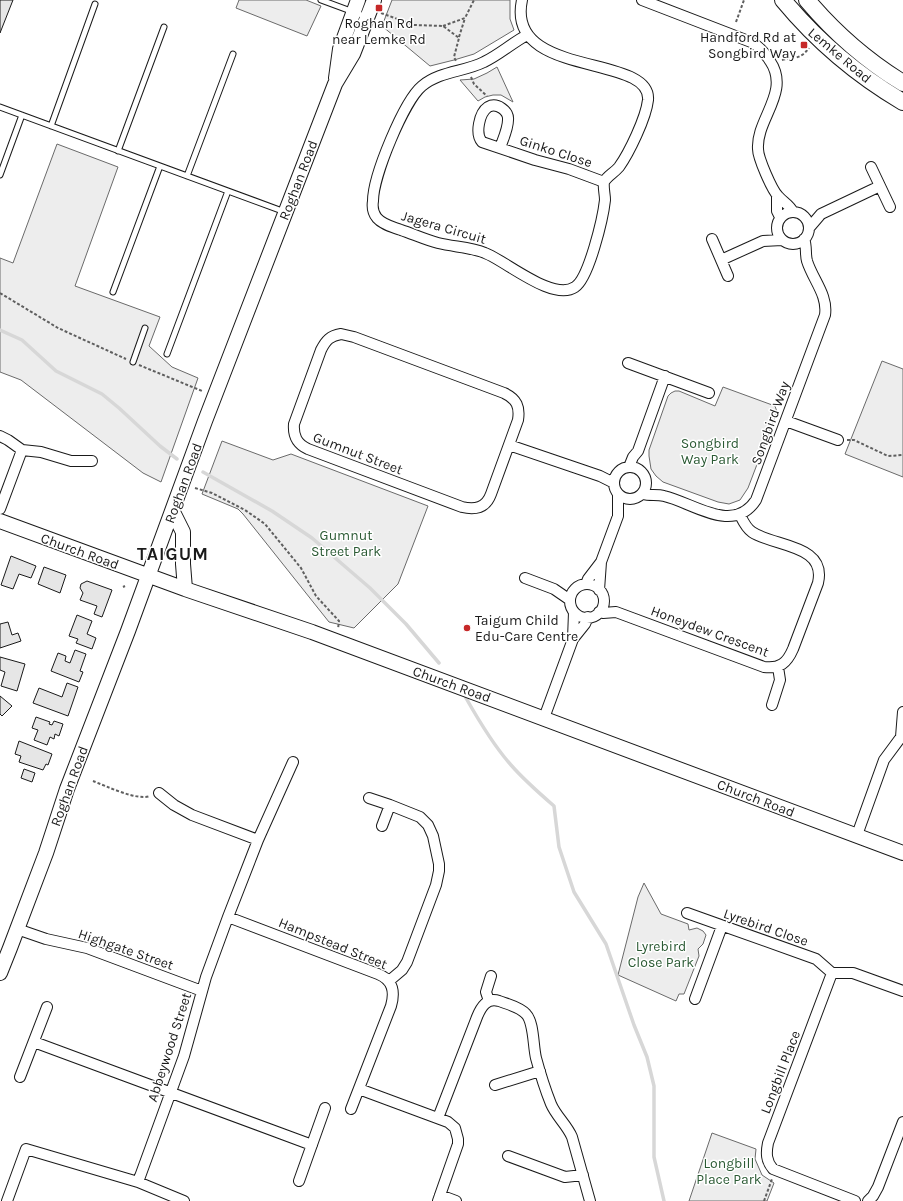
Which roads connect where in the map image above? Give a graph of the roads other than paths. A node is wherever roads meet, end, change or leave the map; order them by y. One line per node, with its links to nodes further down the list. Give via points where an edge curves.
1 (321, 0): 7 (lane)
2 (522, 0): 10 (street, via 521,13)
3 (642, 0): 27 (street, via 751,42 776,63 776,90 759,137 758,148 762,164)
4 (783, 0): 14 (main road, Lemke Road, via 830,50 863,76)
5 (807, 0): 12 (main road, Lemke Road, via 848,42)
6 (95, 4): 17 (lane)
7 (356, 6): 8 (lane); 13 (main road, Roghan Road, via 340,49)
8 (374, 10): 13 (main road, Roghan Road, via 353,54)
9 (164, 27): 19 (lane)
10 (527, 35): 24 (street, via 537,44 563,58 632,77 641,83 646,91 647,105 631,146 617,169); 24 (street, Jagera Circuit, via 486,62 438,77 416,92 396,127 375,184 373,206 376,216 385,224 431,241 486,253 532,281 564,291 574,288 581,281 593,250 603,215)
11 (233, 54): 23 (lane)
12 (903, 83)
13 (334, 84): 29 (main road, Roghan Road)
14 (903, 102)
15 (0, 107): 16 (lane)
16 (22, 115): 17 (lane); 22 (lane)
17 (51, 126): 19 (lane)
18 (500, 148): 18 (street, Ginko Close, via 508,116 501,108 492,106 483,114 478,136 482,142); 24 (street, Ginko Close)
19 (118, 150): 20 (lane)
20 (160, 166): 23 (lane); 43 (lane)
21 (871, 167): 25 (street)
22 (0, 175)
23 (187, 176): 26 (lane)
24 (604, 182)
25 (880, 186): 28 (street); 31 (street)
26 (228, 191): 29 (lane); 45 (lane)
27 (777, 195): 30 (street); 33 (street)
28 (890, 207)
29 (286, 212): 66 (main road, Roghan Road, via 205,421)
30 (793, 212): 32 (street); 33 (street, via 788,212)
31 (821, 214): 32 (street); 34 (street)
32 (804, 216): 34 (street)
33 (778, 222): 37 (street, via 779,236); 38 (street)
34 (809, 228): 36 (street)
35 (712, 239): 40 (street)
36 (804, 239): 39 (street); 41 (street, Songbird Way)
37 (782, 240): 38 (street); 39 (street)
38 (763, 241): 40 (street)
39 (791, 244): 41 (street, Songbird Way)
40 (721, 260): 42 (street)
41 (806, 260): 50 (street, Songbird Way, via 824,298 826,310)
42 (728, 276)
43 (113, 292)
44 (145, 328): 46 (lane)
45 (167, 354)
46 (133, 362)
47 (628, 363): 48 (street)
48 (664, 376): 49 (street); 55 (street)
49 (709, 393)
50 (786, 421): 52 (street); 67 (street, Songbird Way, via 756,500 749,509)
51 (0, 436): 54 (street)
52 (838, 440)
53 (510, 445): 53 (street, Gumnut Street, via 489,499 482,506 473,509 302,447 296,441 294,428 323,345 330,337 342,334 510,395 519,408); 59 (street)
54 (22, 450): 56 (street, via 46,453 71,461); 65 (street)
55 (638, 451): 57 (street); 58 (street)
56 (92, 461)
57 (629, 467): 58 (street); 59 (street, via 619,472)
58 (639, 469): 60 (street, via 645,476)
59 (615, 480): 61 (street)
60 (646, 484): 62 (street); 63 (street)
61 (618, 494): 64 (street); 68 (street)
62 (643, 494): 63 (street); 64 (street)
63 (663, 495): 67 (street, via 721,516)
64 (631, 499): 68 (street)
65 (0, 509)
66 (173, 512): 71 (main road, Roghan Road); 74 (main road, via 183,532 182,564)
67 (740, 514): 83 (street, Honeydew Crescent, via 746,526 754,533 808,554 815,561 819,572 818,583 790,656)
68 (618, 516): 70 (street)
69 (0, 521): 71 (main road, Church Road)
70 (601, 562): 73 (street); 75 (street)
71 (149, 576): 74 (main road, Church Road); 99 (main road, Roghan Road, via 67,789)
72 (525, 578): 76 (street, via 554,589 561,595)
73 (586, 584): 75 (street); 76 (street, via 577,587)
74 (185, 589): 86 (main road, Church Road, via 312,632)
75 (599, 590): 77 (street)
76 (572, 595): 78 (street)
77 (603, 601): 79 (street); 80 (street, Honeydew Crescent)
78 (574, 612): 81 (street); 82 (street)
79 (599, 612): 80 (street, Honeydew Crescent); 81 (street)
80 (616, 612): 83 (street, Honeydew Crescent, via 759,665)
81 (588, 618): 82 (street)
82 (573, 639): 86 (street)
83 (778, 667): 84 (street, via 780,680)
84 (772, 705)
85 (903, 712): 87 (street)
86 (544, 718): 93 (main road, Church Road)
87 (902, 737): 93 (street, via 884,760)
88 (293, 762): 94 (street, Abbeywood Street)
89 (159, 793): 94 (street, via 192,815)
90 (369, 798): 91 (street)
91 (390, 805): 92 (street); 103 (street, via 420,817 428,825 433,836 439,871 407,962)
92 (382, 826)
93 (857, 835): 95 (main road, Church Road)
94 (258, 840): 97 (street, Abbeywood Street)
95 (903, 853)
96 (687, 913): 98 (street, Lyrebird Close)
97 (228, 917): 103 (street, Hampstead Street, via 378,974); 104 (street, Abbeywood Street)
98 (722, 926): 101 (street, Lyrebird Close, via 816,959); 106 (street)
99 (17, 929): 100 (main road, Roghan Road); 104 (street, Highgate Street, via 87,948)
100 (0, 973)
101 (832, 973): 105 (street, via 853,973); 129 (street, Longbill Place, via 766,1154 770,1166 775,1170)
102 (491, 976): 107 (street, via 486,992)
103 (389, 981): 113 (street, Hampstead Street, via 392,999)
104 (202, 991): 114 (street, Abbeywood Street, via 188,1042)
105 (903, 991)
106 (695, 999)
107 (489, 1001): 110 (street, via 495,1000 521,1010 528,1017); 117 (street, via 483,1005 477,1017)
108 (47, 1007): 109 (street)
109 (34, 1042): 111 (street); 114 (street)
110 (540, 1070): 112 (street); 121 (street, via 551,1105 572,1137)
111 (20, 1077)
112 (495, 1085)
113 (359, 1089): 116 (street, Hampstead Street); 117 (street)
114 (170, 1092): 119 (street); 123 (street, Abbeywood Street)
115 (325, 1108): 119 (street)
116 (352, 1109)
117 (438, 1118): 124 (street, via 452,1125 458,1139 457,1150)
118 (903, 1122): 130 (street, via 878,1187)
119 (312, 1145): 122 (street)
120 (508, 1156): 121 (street, via 569,1178)
121 (583, 1174): 128 (street)
122 (299, 1181)
123 (138, 1182): 125 (street, via 26,1149); 126 (street)
124 (439, 1198): 127 (street)
125 (7, 1201)
126 (184, 1201)
127 (456, 1201)
128 (590, 1201)
129 (855, 1201)
130 (868, 1201)

